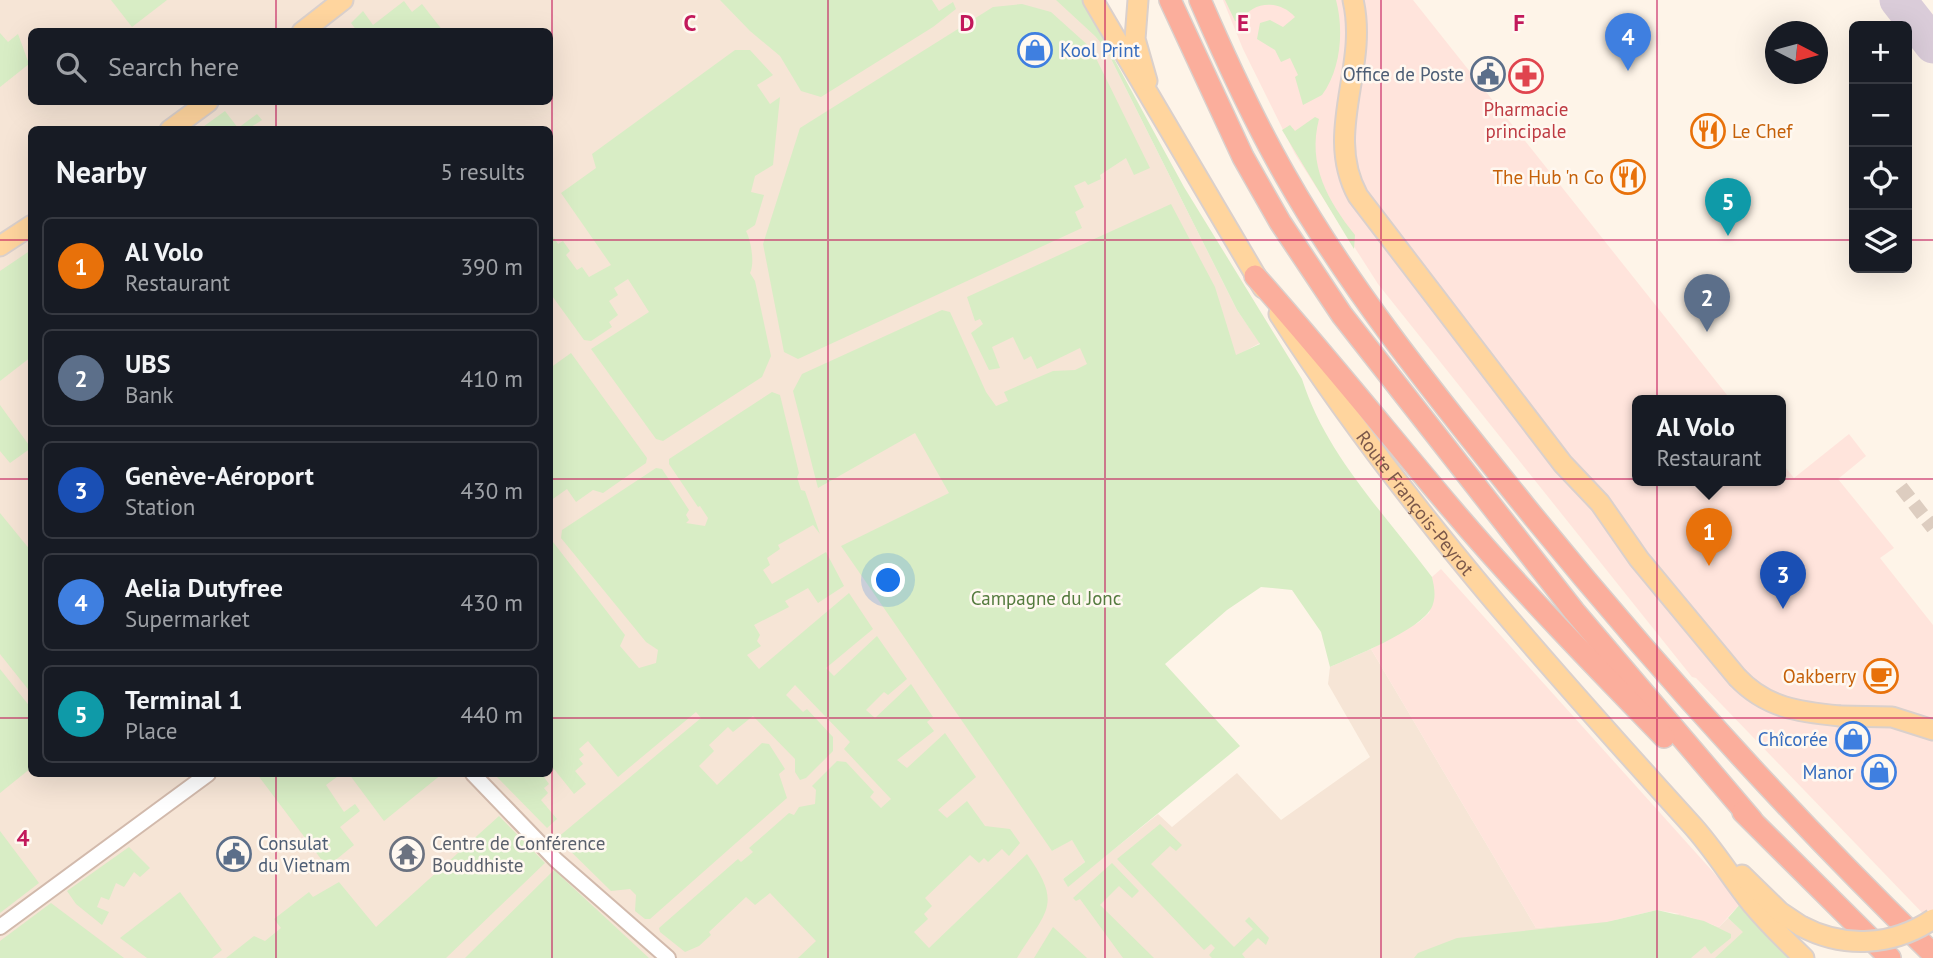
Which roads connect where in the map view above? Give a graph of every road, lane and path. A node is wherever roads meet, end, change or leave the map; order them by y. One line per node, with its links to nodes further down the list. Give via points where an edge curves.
1 (343, 0): 7 (main road)
2 (1093, 0): 9 (main road, Route François-Peyrot)
3 (1170, 0): 17 (highway, via 1243,157 1342,315 1574,611)
4 (1200, 0): 21 (highway, via 1285,175 1351,280 1410,360 1684,696 1784,805)
5 (1353, 0): 14 (main road, bridge, via 1357,60 1342,132 1346,170 1365,207 1563,464 1600,503 1639,559 1740,681 1760,698 1779,707 1840,716 1892,717)
6 (1136, 9): 9 (main road, via 1136,48)
7 (307, 28)
8 (204, 105): 10 (main road)
9 (1160, 113): 13 (main road, Route François-Peyrot)
10 (175, 126)
11 (28, 228): 12 (main road)
12 (0, 246)
13 (1255, 276): 17 (highway, via 1518,584 1673,746); 18 (main road, Route François-Peyrot, via 1350,418 1467,569)
14 (1933, 730)
15 (204, 777): 20 (street)
16 (476, 777): 22 (street, via 556,860)
17 (1752, 820): 24 (highway)
18 (1704, 838): 19 (main road, bridge, via 1780,912 1827,937 1864,942 1902,935); 23 (main road, Route François-Peyrot, via 1753,905)
19 (1933, 919)
20 (0, 927)
21 (1933, 954)
22 (668, 958)
23 (1804, 958)
24 (1891, 958)

